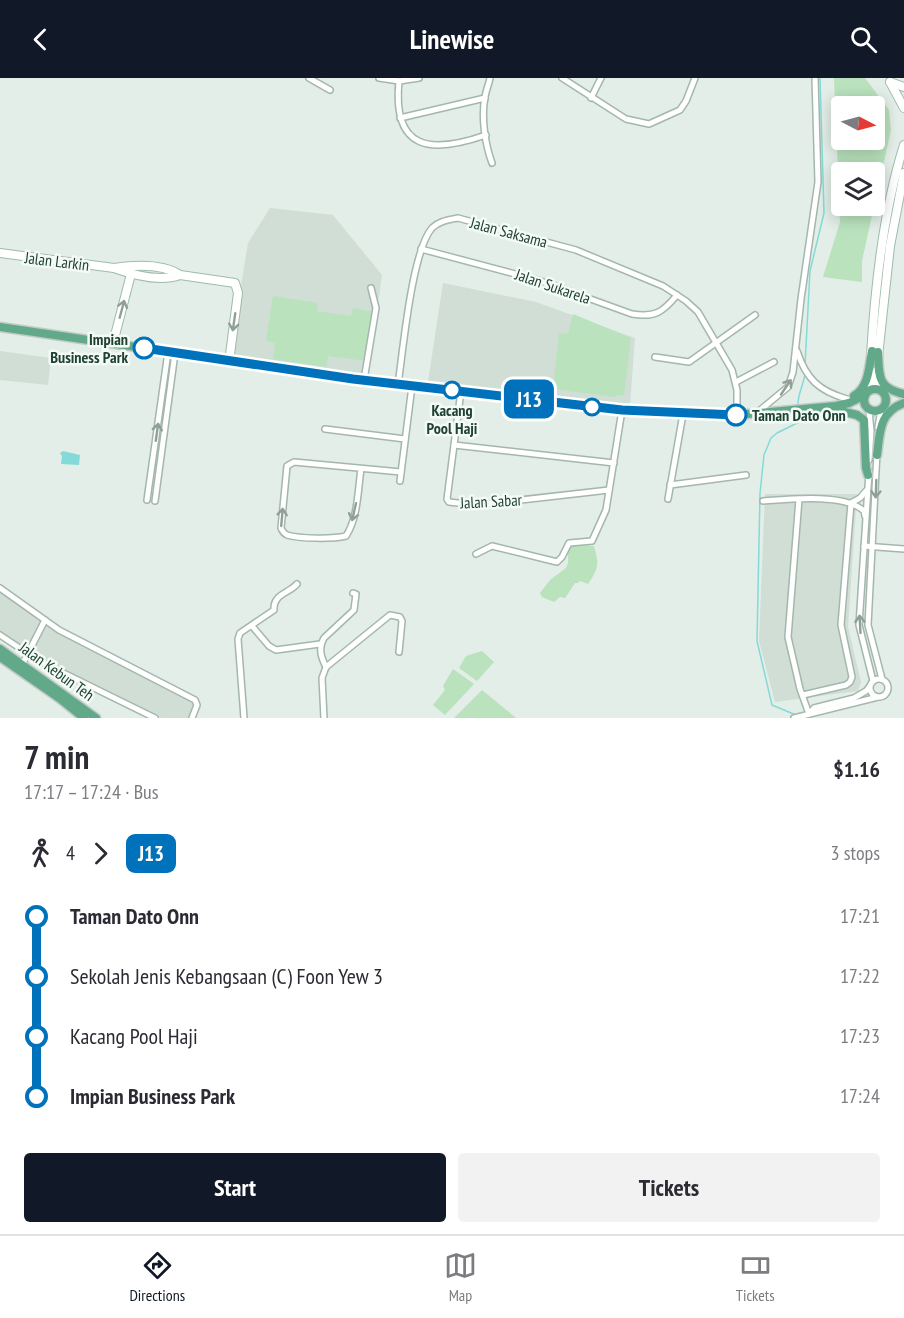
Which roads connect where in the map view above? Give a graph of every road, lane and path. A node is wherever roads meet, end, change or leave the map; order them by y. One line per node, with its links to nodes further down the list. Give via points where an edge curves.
1 (309, 78): 14 (street)
2 (379, 78): 10 (street)
3 (419, 78): 10 (street)
4 (490, 78): 16 (street)
5 (562, 78): 13 (street)
6 (601, 78): 11 (street)
7 (695, 78): 17 (street, via 680,110 649,124 626,119)
8 (814, 78): 37 (street, via 818,182)
9 (888, 80): 12 (main road); 15 (main road); 18 (main road)
10 (399, 81): 19 (street)
11 (598, 85): 13 (street); 17 (street)
12 (904, 87)
13 (579, 89): 17 (street)
14 (330, 90)
15 (904, 97)
16 (485, 98): 19 (street); 20 (street)
17 (591, 98)
18 (904, 108)
19 (400, 118): 20 (street, via 407,133 432,146)
20 (486, 135): 23 (street)
21 (904, 137): 22 (main road)
22 (903, 147): 38 (main road, via 882,253)
23 (492, 163)
24 (904, 173): 38 (main road)
25 (420, 249): 32 (street, Jalan Sukarela, via 538,279 647,317 666,308); 32 (street, Jalan Saksama, via 433,227 458,218 576,250); 45 (street, Jalan Saksama)
26 (0, 253): 28 (main road, Jalan Larkin)
27 (153, 267): 28 (main road, Jalan Larkin); 29 (main road); 30 (main road, Jalan Larkin)
28 (114, 268): 29 (main road, Jalan Larkin)
29 (131, 274): 30 (main road, Jalan Larkin, via 172,278); 36 (main road, one-way to 29)
30 (180, 275): 41 (main road, Jalan Larkin, one-way to 41, via 235,283)
31 (371, 288): 43 (street, via 376,309)
32 (677, 295): 35 (street, Jalan Saksama, via 698,312)
33 (755, 315): 35 (street)
34 (0, 327): 36 (main road)
35 (717, 342): 40 (street, via 689,362); 44 (street, Jalan Saksama)
36 (113, 343): 39 (main road)
37 (796, 348): 49 (street, via 809,377 832,394); 56 (street, one-way to 37, via 788,387)
38 (875, 351): 48 (main road); 49 (main road, via 863,388); 50 (main road, via 880,380); 51 (main road, via 876,383)
39 (172, 353): 41 (main road); 73 (street, one-way to 39); 74 (street)
40 (655, 357)
41 (228, 362): 43 (main road)
42 (774, 362): 44 (street)
43 (364, 380): 45 (main road)
44 (736, 382): 57 (street, Jalan Saksama)
45 (398, 384): 46 (main road)
46 (412, 386): 47 (main road); 59 (street)
47 (461, 391): 53 (main road); 60 (street, Jalan Sabar)
48 (867, 392): 51 (main road); 52 (main road, via 849,403); 54 (main road, via 863,400)
49 (847, 399): 52 (main road)
50 (904, 399): 51 (main road); 61 (main road, via 883,420)
51 (883, 400): 54 (main road); 61 (street)
52 (828, 408): 54 (main road); 56 (main road); 66 (main road, via 864,420)
53 (622, 410): 55 (main road); 62 (street)
54 (869, 410): 66 (street)
55 (683, 414): 57 (main road); 68 (street)
56 (756, 414): 57 (main road)
57 (736, 415)
58 (325, 429): 59 (street)
59 (405, 439): 64 (street)
60 (454, 445): 62 (street); 70 (street, Jalan Sabar, via 449,502 476,505)
61 (877, 455): 79 (street, one-way to 79)
62 (614, 463): 70 (street)
63 (361, 469): 63 (street, one-way to 63, via 346,536 283,532 286,466 294,462); 64 (street)
64 (401, 472): 67 (street)
65 (746, 475): 68 (street)
66 (868, 475): 69 (street)
67 (400, 481)
68 (670, 485): 71 (street)
69 (868, 489): 76 (street); 77 (street)
70 (609, 490): 81 (street, via 604,515 592,541 569,543 560,560 542,560 492,546)
71 (668, 499)
72 (799, 499): 75 (street); 76 (street); 97 (street, via 788,637)
73 (147, 500)
74 (155, 501)
75 (763, 501)
76 (851, 503): 77 (street, via 864,511); 97 (street, via 841,625 852,677 846,685)
77 (866, 519): 78 (street)
78 (864, 546): 79 (street); 96 (street, one-way to 78, via 859,625)
79 (873, 547): 80 (street); 95 (street, via 868,625)
80 (904, 549)
81 (477, 554)
82 (297, 584): 86 (street, via 277,596 274,610)
83 (0, 588): 85 (street)
84 (353, 592): 88 (street, via 354,610)
85 (45, 621): 91 (street); 104 (street, via 197,703)
86 (252, 626): 88 (street, via 276,650); 105 (street, via 240,633 238,639)
87 (0, 635): 91 (street)
88 (320, 644): 94 (street)
89 (0, 649): 93 (main road, Jalan Kebun Teh)
90 (399, 652): 94 (street, via 402,621 390,615)
91 (27, 654): 93 (street); 103 (street)
92 (0, 657): 93 (main road, Jalan Kebun Teh)
93 (21, 667): 101 (main road, Jalan Kebun Teh); 102 (main road, Jalan Kebun Teh)
94 (326, 667): 106 (street, via 322,678)
95 (882, 679): 96 (street); 98 (street, via 888,692)
96 (872, 684): 98 (street, via 873,694); 99 (street, via 861,695 814,708)
97 (803, 695): 99 (street)
98 (878, 697): 99 (street)
99 (809, 714): 100 (street)
100 (798, 717)
101 (84, 718)
102 (96, 718)
103 (155, 718)
104 (192, 718)
105 (244, 718)
106 (324, 718)

